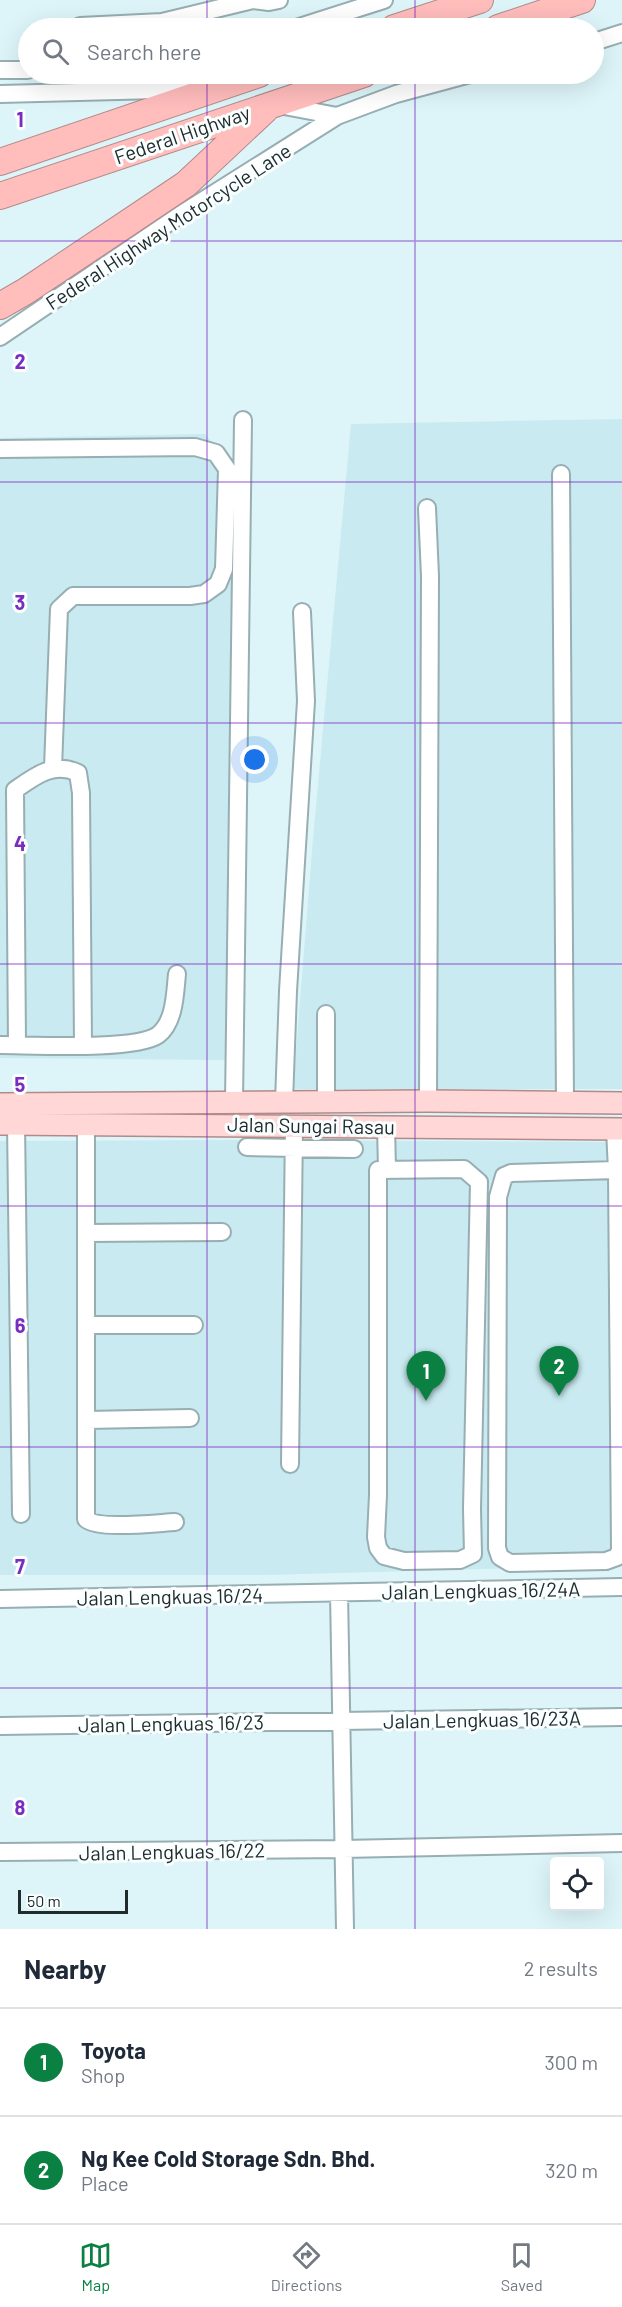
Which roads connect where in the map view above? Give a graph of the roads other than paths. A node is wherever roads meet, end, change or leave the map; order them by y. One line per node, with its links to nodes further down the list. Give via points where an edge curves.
1 (279, 0): 5 (street, via 253,0)
2 (384, 0): 6 (street)
3 (480, 0): 7 (highway)
4 (582, 0): 8 (highway)
5 (179, 18)
6 (327, 18)
7 (425, 18)
8 (528, 18)
9 (622, 33): 10 (street)
10 (604, 39)
11 (0, 70): 12 (street)
12 (18, 70)
13 (228, 84): 16 (highway, Federal Highway)
14 (333, 84): 18 (highway, Federal Highway)
15 (433, 84): 19 (street, Federal Highway Motorcycle Lane)
16 (215, 88): 17 (street); 20 (highway, Federal Highway)
17 (0, 94)
18 (272, 104): 19 (street); 21 (highway, Federal Highway); 22 (highway, via 186,184)
19 (337, 116): 23 (street, Federal Highway Motorcycle Lane, via 180,215)
20 (0, 162)
21 (0, 196)
22 (0, 306)
23 (0, 337)
24 (243, 420): 38 (street)
25 (0, 449): 29 (street, via 195,447 216,453 227,469 224,569 218,585 204,594 190,596 73,596 58,609)
26 (561, 474): 39 (street)
27 (428, 508): 35 (street)
28 (302, 612): 36 (street, via 306,701)
29 (53, 768): 33 (street, via 15,790); 34 (street, via 69,768 78,773 81,793)
30 (177, 974): 34 (street, via 175,1002 158,1035 136,1044)
31 (326, 1014): 37 (street)
32 (0, 1045): 33 (street)
33 (17, 1045): 34 (street)
34 (83, 1045)
35 (428, 1101): 37 (main road, Jalan Sungai Rasau); 39 (main road, Jalan Sungai Rasau)
36 (284, 1102): 37 (main road, Jalan Sungai Rasau); 38 (main road, Jalan Sungai Rasau)
37 (326, 1102)
38 (234, 1103): 41 (main road, Jalan Sungai Rasau)
39 (565, 1103): 40 (main road, Jalan Sungai Rasau)
40 (622, 1103)
41 (0, 1104)
42 (87, 1123): 43 (main road, Jalan Sungai Rasau); 44 (main road, Jalan Sungai Rasau); 53 (street)
43 (8, 1124): 59 (street)
44 (294, 1125): 45 (main road, Jalan Sungai Rasau); 48 (street)
45 (386, 1126): 46 (main road, Jalan Sungai Rasau); 50 (street)
46 (619, 1129): 51 (street)
47 (247, 1147): 48 (street)
48 (293, 1147): 49 (street); 58 (street)
49 (354, 1149)
50 (387, 1170): 50 (street, via 378,1170 378,1548 384,1556 404,1561 460,1560 472,1554 479,1182 464,1169)
51 (617, 1170): 51 (street, via 620,1550 617,1557 606,1561 510,1563 500,1557 497,1548 501,1185 504,1176 511,1173)
52 (222, 1232): 53 (street)
53 (86, 1233): 54 (street)
54 (86, 1325): 55 (street); 57 (street)
55 (194, 1325)
56 (190, 1418): 57 (street)
57 (86, 1420): 60 (street, via 86,1519 104,1525)
58 (290, 1464)
59 (21, 1514)
60 (175, 1522)
61 (622, 1587): 62 (street, Jalan Lengkuas 16/24A)
62 (339, 1593): 63 (street, Jalan Lengkuas 16/24); 65 (street)
63 (0, 1599)
64 (622, 1717): 65 (street, Jalan Lengkuas 16/23A)
65 (341, 1721): 66 (street, Jalan Lengkuas 16/23); 68 (street)
66 (0, 1726)
67 (622, 1843): 68 (street, Jalan Lengkuas 16/22)
68 (343, 1849): 69 (street, Jalan Lengkuas 16/22); 70 (street)
69 (0, 1852)
70 (345, 1929)

